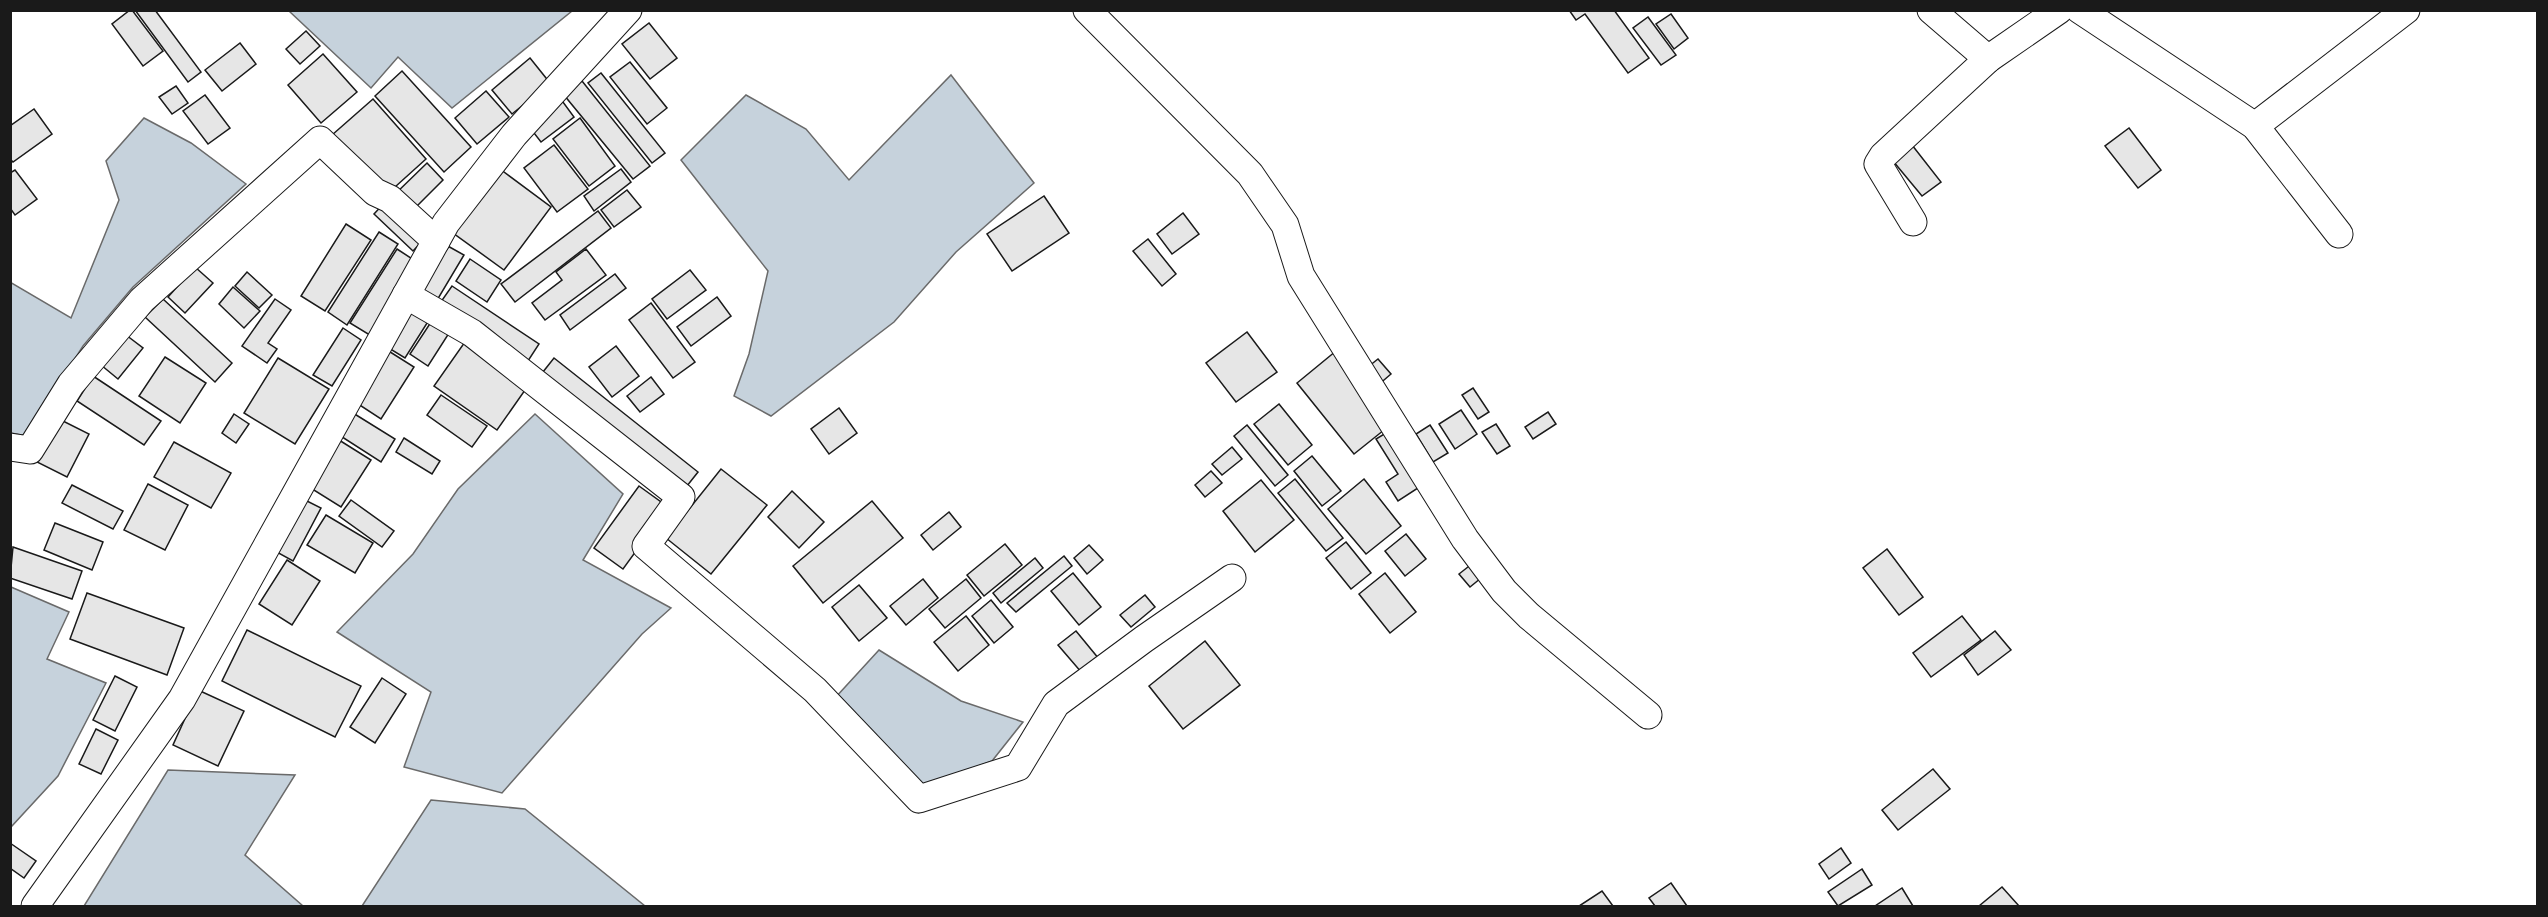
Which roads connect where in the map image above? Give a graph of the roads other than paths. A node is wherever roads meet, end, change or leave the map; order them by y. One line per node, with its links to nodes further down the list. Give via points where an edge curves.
1 (628, 10): 11 (street, via 514,135)
2 (1087, 10): 15 (street, via 1250,174 1285,225 1301,276 1465,539 1504,591)
3 (1930, 10): 7 (street)
4 (2059, 10): 7 (street)
5 (2080, 10): 8 (street)
6 (2406, 10): 8 (street)
7 (1988, 59): 9 (street, via 1878,164)
8 (2255, 126): 10 (street)
9 (1913, 222)
10 (2339, 234)
11 (436, 241): 12 (street); 13 (street, via 390,199 375,192 320,140 142,300 71,384 30,450)
12 (406, 295): 14 (street, via 481,339 681,497 646,546 815,690 919,799 1018,766 1056,704); 16 (street, via 182,699)
13 (10, 447)
14 (1232, 578)
15 (1648, 715)
16 (35, 906)

